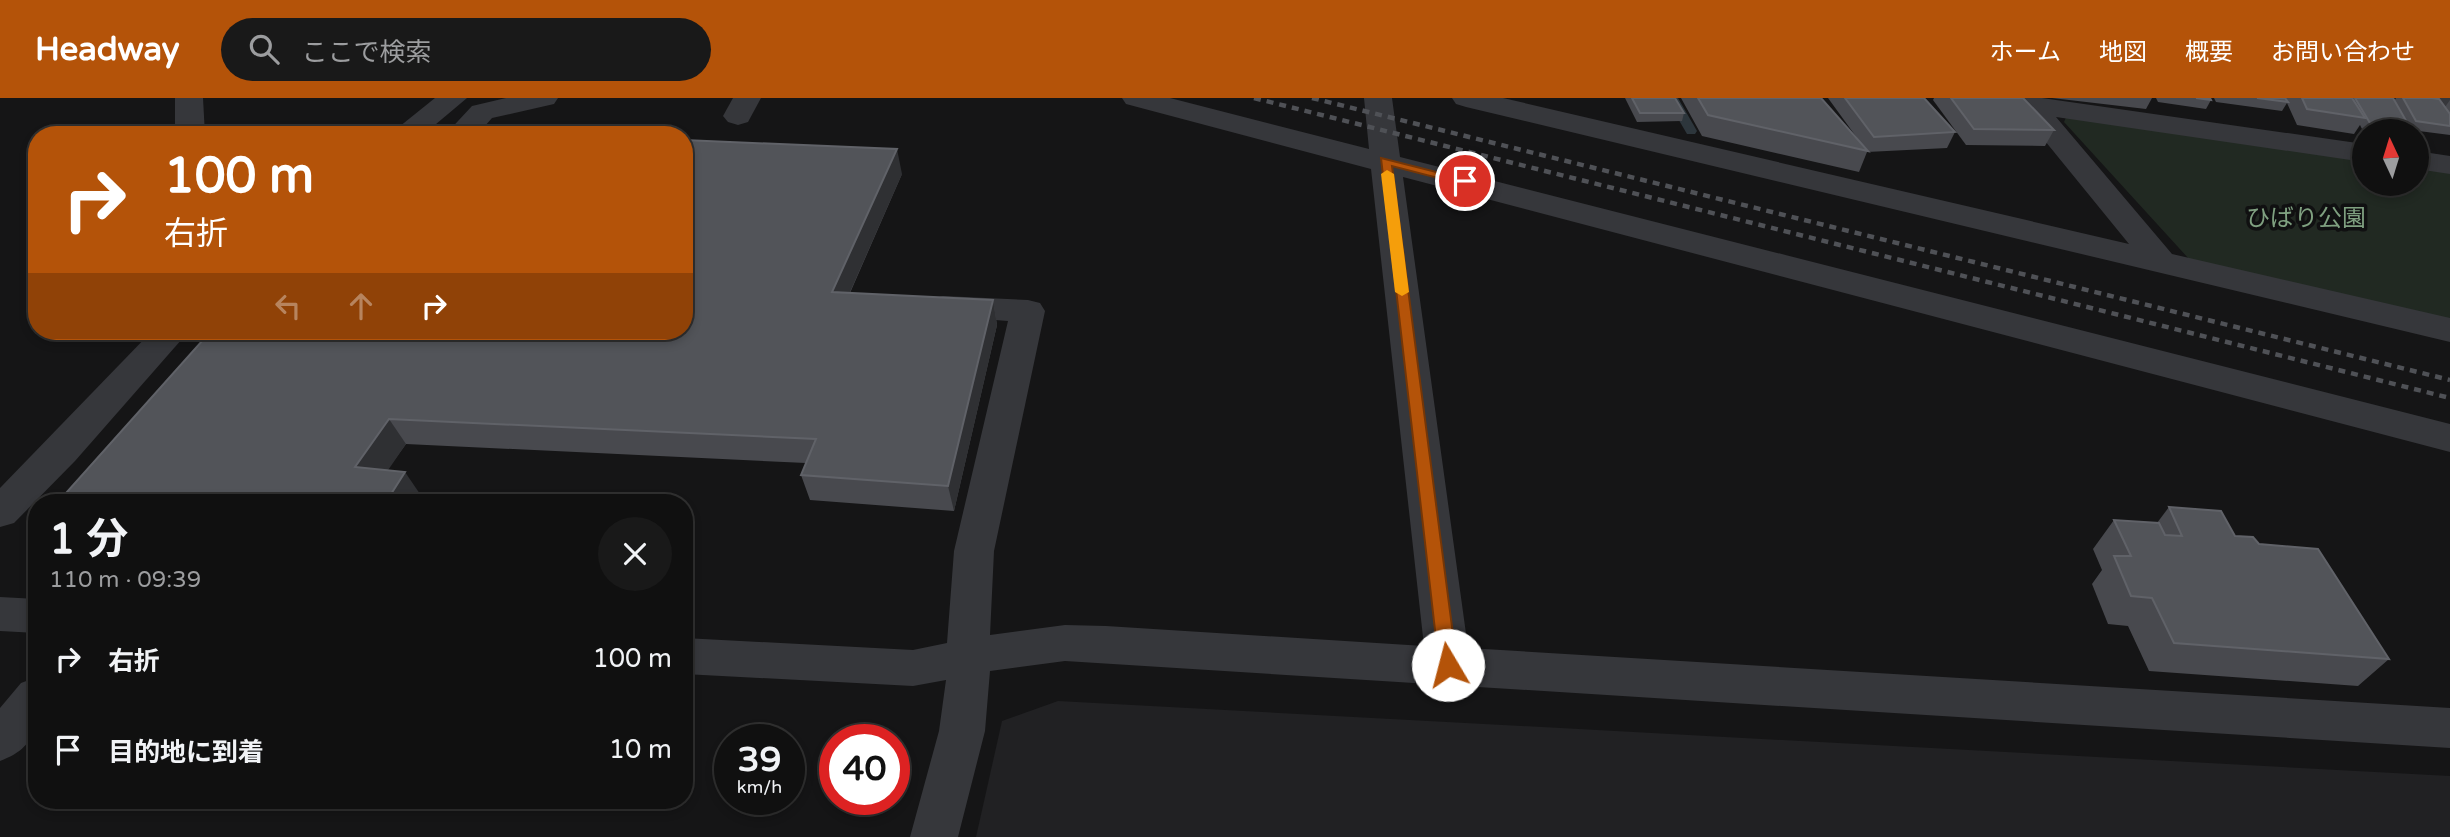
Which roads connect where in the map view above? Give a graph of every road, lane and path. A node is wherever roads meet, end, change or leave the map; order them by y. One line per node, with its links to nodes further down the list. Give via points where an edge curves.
1 (189, 98): 10 (street)
2 (453, 98): 11 (street)
3 (544, 98): 12 (street, via 482,112)
4 (1136, 98): 14 (street)
5 (1378, 98): 14 (street)
6 (1466, 98): 17 (street)
7 (2428, 98): 8 (street)
8 (2450, 101)
9 (2027, 102): 13 (street); 17 (street)
10 (190, 126)
11 (416, 126)
12 (469, 126)
13 (2352, 151)
14 (1385, 160): 21 (street); 27 (street)
15 (2429, 162): 16 (street)
16 (2450, 165)
17 (2160, 260): 19 (street)
18 (911, 306): 26 (street, via 1028,311 974,551 968,588)
19 (2450, 330)
20 (164, 340): 22 (street, via 90,422)
21 (2450, 438)
22 (4, 505)
23 (0, 614): 24 (street)
24 (28, 616)
25 (693, 656): 26 (street, via 900,668)
26 (970, 659): 27 (street, via 1065,643); 31 (street, via 964,721)
27 (1448, 665): 29 (street)
28 (28, 707): 30 (street)
29 (2450, 728)
30 (0, 741)
31 (934, 837)

